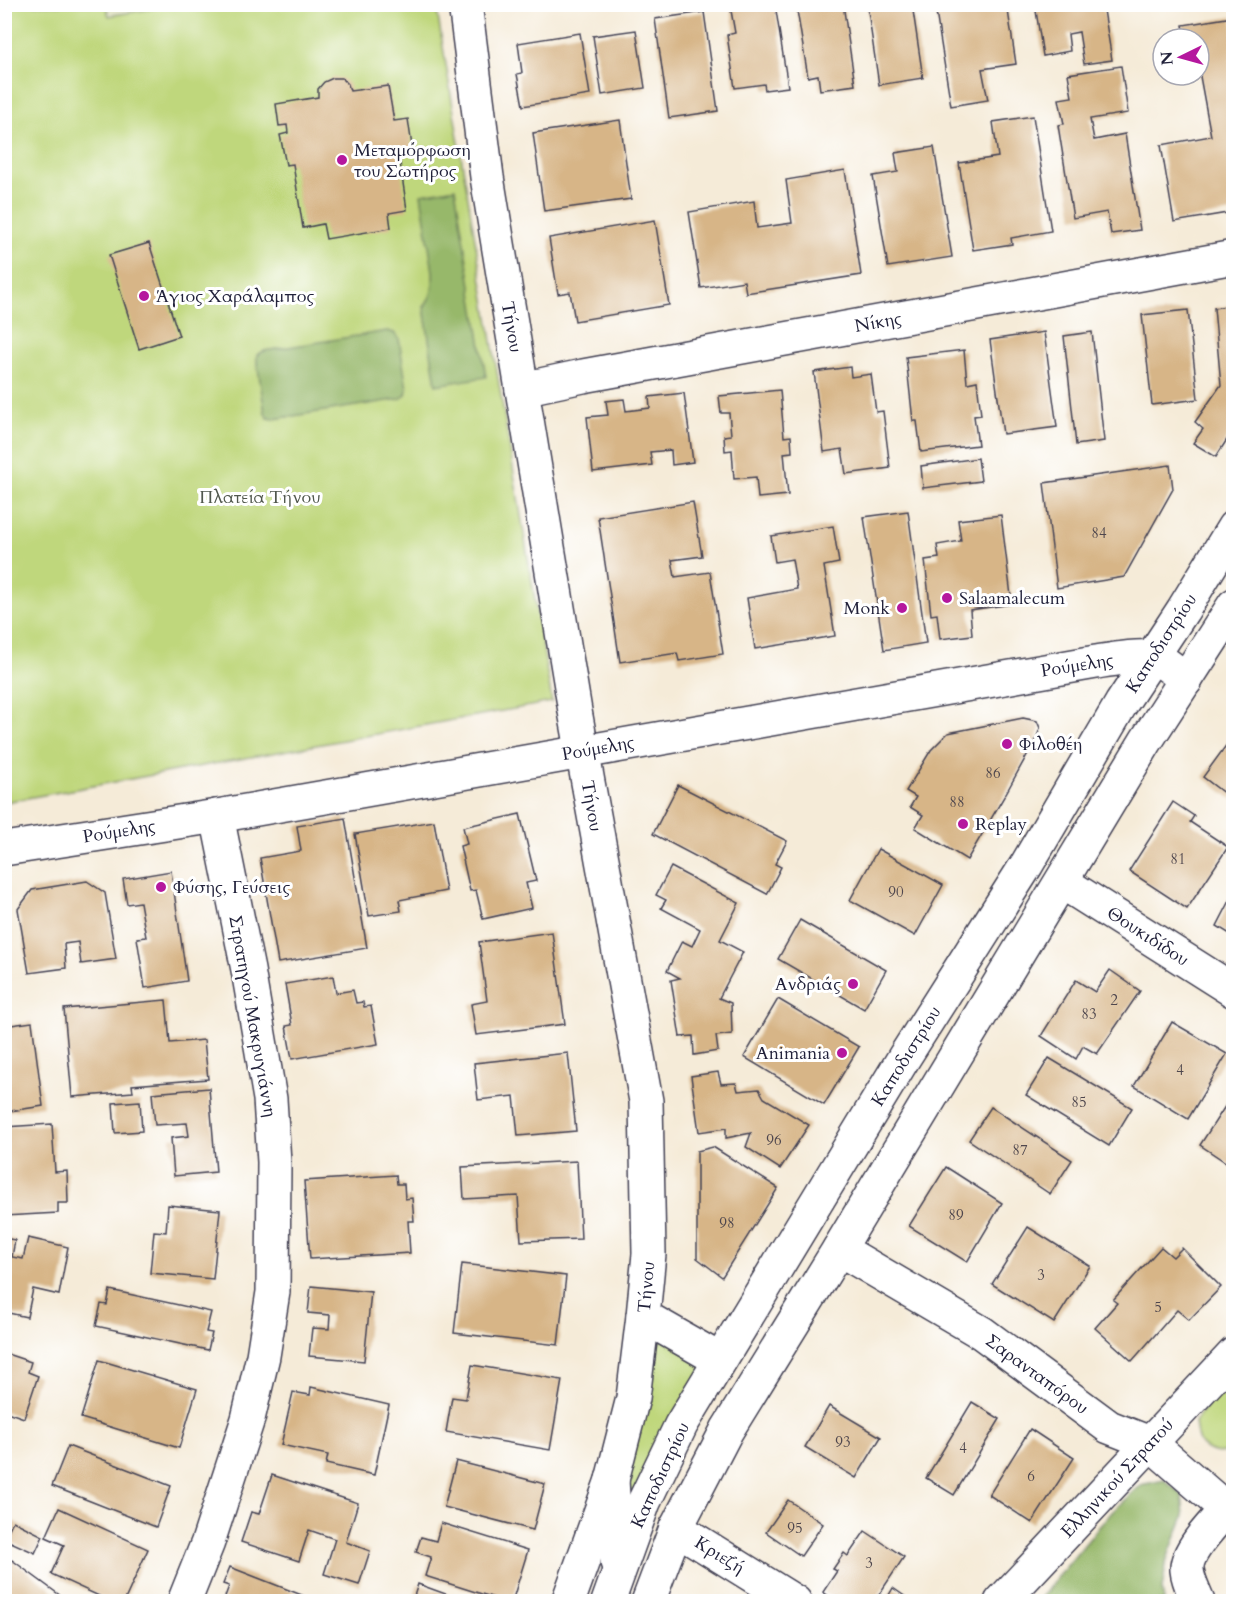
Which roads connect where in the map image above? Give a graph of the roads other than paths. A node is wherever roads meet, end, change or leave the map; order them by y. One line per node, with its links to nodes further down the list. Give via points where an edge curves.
1 (470, 6): 3 (street, Τήνου, via 487,177)
2 (1233, 257): 3 (street, Νίκης)
3 (522, 389): 8 (street, Τήνου)
4 (1233, 526): 6 (street, Καποδιστρίου)
5 (1233, 605): 7 (street, Καποδιστρίου)
6 (1152, 657): 7 (street); 8 (street, Ρούμελης, via 1054,668); 16 (street, Καποδιστρίου)
7 (1186, 680): 11 (street, Καποδιστρίου)
8 (582, 751): 9 (street, Ρούμελης); 14 (street, Τήνου, via 646,1101 649,1254)
9 (217, 816): 10 (street, Ρούμελης); 22 (street, Στρατηγού Μακρυγιάννη, via 270,1099 274,1162 273,1292 248,1419)
10 (4, 849)
11 (1062, 882): 12 (street, Θουκιδίδου); 13 (street, Καποδιστρίου)
12 (1233, 991)
13 (839, 1249): 17 (street, Σαρανταπόρου, via 982,1333 1109,1427); 20 (street, Καποδιστρίου, via 722,1438)
14 (643, 1316): 16 (street); 18 (street, Τήνου, via 633,1398)
15 (1233, 1354): 17 (street, Ελληνικού Στρατού)
16 (720, 1359): 21 (street, Καποδιστρίου, via 681,1425 644,1502)
17 (1150, 1443): 19 (street, Σαρανταπόρου); 26 (street, Ελληνικού Στρατού)
18 (612, 1480): 21 (street); 23 (street, Τήνου)
19 (1230, 1505): 27 (street, via 1192,1549 1186,1568)
20 (676, 1528): 24 (street, Καποδιστρίου); 25 (street, Κριεζή)
21 (613, 1588)
22 (184, 1602)
23 (568, 1602)
24 (648, 1602)
25 (795, 1602)
26 (1001, 1602)
27 (1198, 1602)

